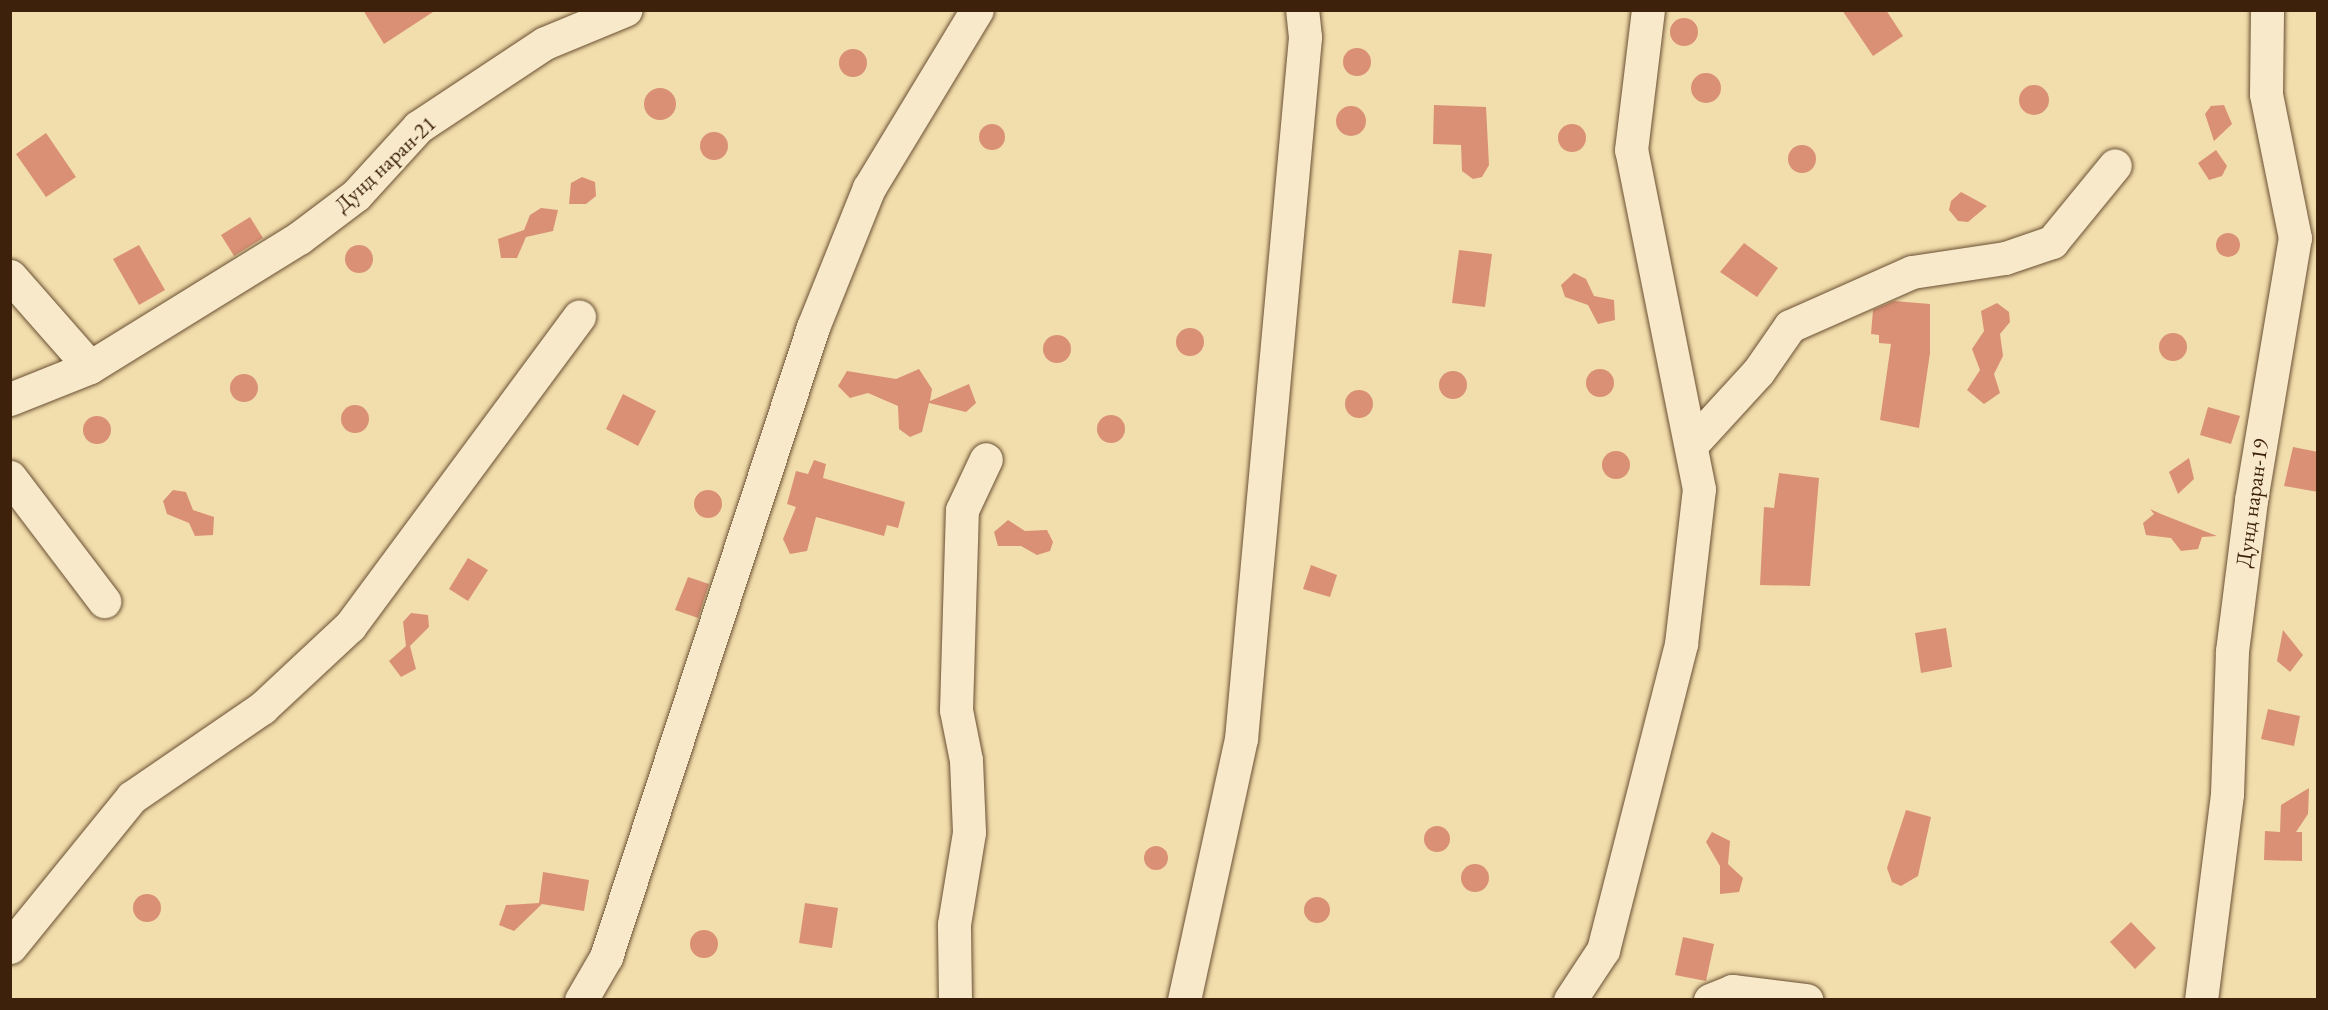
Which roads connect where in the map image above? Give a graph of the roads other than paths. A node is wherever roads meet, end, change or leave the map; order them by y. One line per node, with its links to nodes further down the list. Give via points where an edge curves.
1 (625, 10): 9 (street, Дунд наран-21, via 545,43 418,127 356,195 299,238)
2 (976, 10): 16 (street, via 865,198 813,327 606,957)
3 (1302, 10): 18 (street, via 1305,37 1241,739)
4 (1648, 10): 11 (street, via 1631,150)
5 (2267, 10): 22 (street, Дунд наран-19, via 2266,94 2295,238 2249,512 2232,651 2227,794)
6 (2115, 165): 11 (street, via 2052,242 2005,258 1912,272 1790,326 1758,372)
7 (10, 276): 9 (street)
8 (579, 316): 15 (street, via 350,626 262,708 132,797)
9 (90, 367): 10 (street, Дунд наран-21)
10 (10, 399)
11 (1691, 445): 19 (street, via 1699,489 1681,644 1603,950)
12 (986, 459): 17 (street, via 962,510 956,710 966,760 969,832 954,924)
13 (10, 477): 14 (street)
14 (104, 601)
15 (10, 947)
16 (581, 999)
17 (956, 999)
18 (1184, 999)
19 (1570, 999)
20 (1710, 999): 21 (street, via 1732,991)
21 (1806, 999)
22 (2201, 999)

